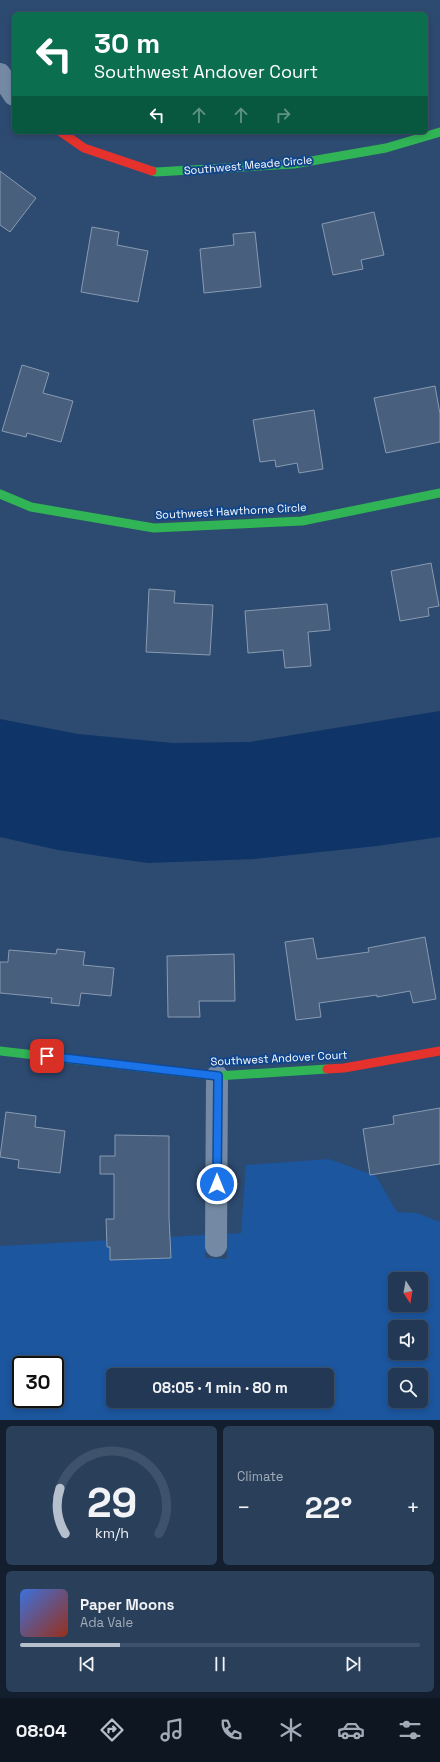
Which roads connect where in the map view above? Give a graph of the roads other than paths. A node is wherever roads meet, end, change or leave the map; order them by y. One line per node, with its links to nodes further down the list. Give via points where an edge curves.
1 (0, 74): 2 (street)
2 (12, 92)
3 (440, 132): 4 (street, Southwest Meade Circle, via 386,148 294,164 156,172 84,148)
4 (64, 134)
5 (440, 492): 6 (street, Southwest Hawthorne Circle, via 302,522 154,528 31,507)
6 (0, 494)
7 (0, 1051): 9 (street, Southwest Andover Court)
8 (440, 1051): 9 (street, Southwest Andover Court, via 344,1068)
9 (218, 1076): 10 (street)
10 (216, 1246)

